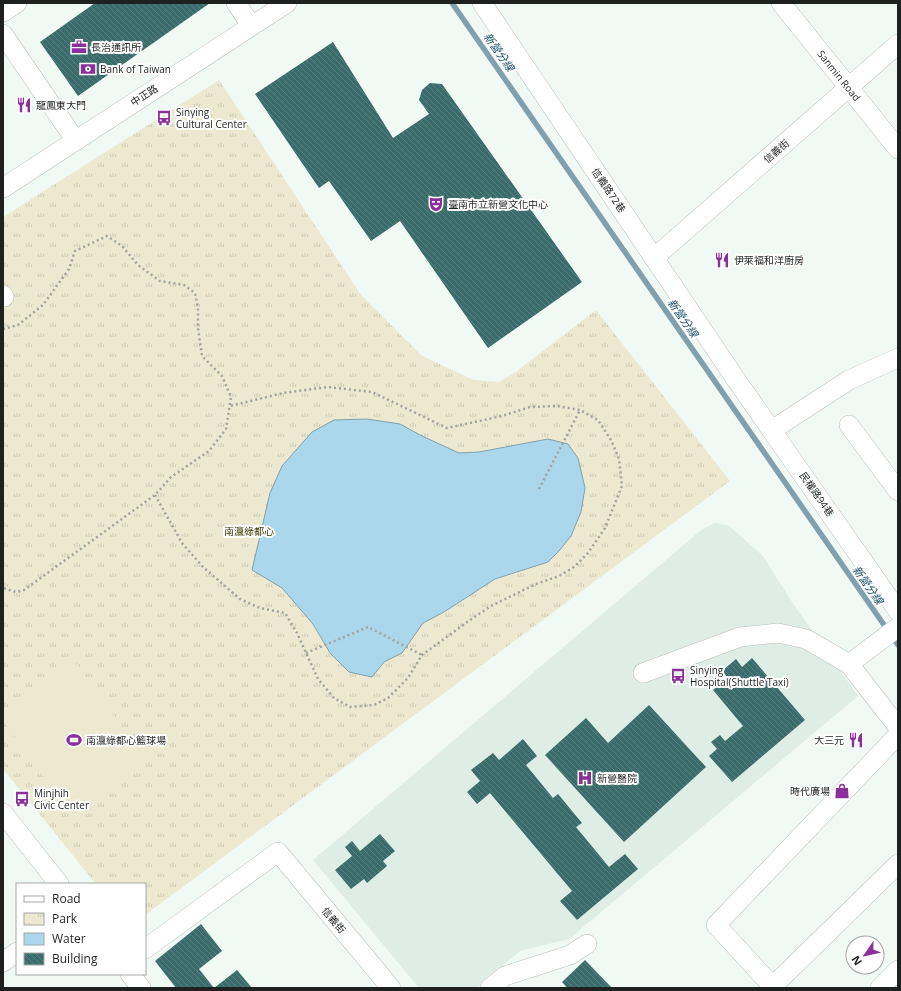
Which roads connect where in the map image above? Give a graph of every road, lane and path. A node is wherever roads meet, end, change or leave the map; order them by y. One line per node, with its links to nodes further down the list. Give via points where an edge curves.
1 (17, 3): 6 (street)
2 (236, 3): 7 (street)
3 (287, 3): 7 (street, 中正路)
4 (482, 3): 14 (street, 信義路72巷)
5 (781, 3): 10 (street, Sanmin Road)
6 (3, 12)
7 (251, 25): 11 (street, 中正路)
8 (3, 34): 11 (street)
9 (898, 44): 10 (street, 信義街)
10 (849, 88): 12 (street, Sanmin Road); 14 (street, 信義街)
11 (76, 141): 13 (street, 中正路)
12 (898, 149)
13 (3, 188)
14 (654, 258): 17 (street, 信義路72巷)
15 (3, 329): 18 (path, via 18,325 42,305 69,269 75,251 107,236 122,246 138,265 160,281 184,285 195,293 202,356 222,376 231,397)
16 (898, 358): 21 (street, via 849,380)
17 (735, 378): 21 (street, 民權路94巷)
18 (230, 406): 19 (path, via 283,393 328,387 372,392 447,428 530,407 557,406); 24 (path, via 226,429 209,451 171,477)
19 (580, 410): 22 (path); 29 (path, via 598,420 612,440 619,459 622,486 605,528 588,553 574,567 491,606)
20 (849, 425): 23 (street)
21 (772, 430): 26 (street, 民權路94巷)
22 (539, 489)
23 (898, 491)
24 (155, 495): 25 (path, via 24,590 16,592); 28 (path, via 182,543 203,567 240,599 260,608 285,613)
25 (3, 588)
26 (898, 611)
27 (897, 628): 30 (street)
28 (306, 653): 29 (path, via 368,627); 29 (path, via 318,679 334,698 350,707 374,705 388,698 408,678)
29 (422, 655)
30 (849, 664): 31 (street, via 806,639 778,633 740,637); 32 (street)
31 (642, 673)
32 (898, 727)
33 (898, 735): 43 (street, via 716,925)
34 (3, 813): 36 (street)
35 (898, 864): 43 (street)
36 (58, 883)
37 (587, 944): 46 (street, via 570,955 505,976)
38 (146, 948): 45 (street, 信義街, via 278,852)
39 (16, 953): 40 (street)
40 (3, 962)
41 (898, 970): 47 (street)
42 (131, 975): 44 (street)
43 (773, 987)
44 (141, 988)
45 (391, 988)
46 (490, 988)
47 (880, 988)

